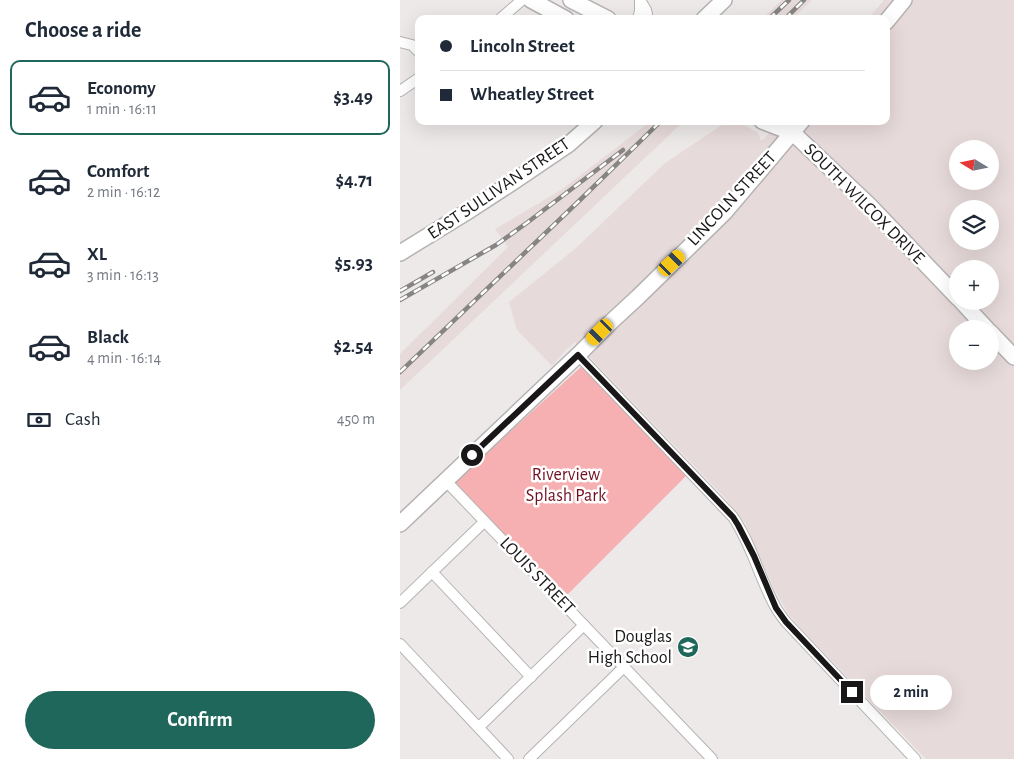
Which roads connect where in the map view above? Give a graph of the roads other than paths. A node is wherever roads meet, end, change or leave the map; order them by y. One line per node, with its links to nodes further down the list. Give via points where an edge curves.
1 (522, 0): 7 (street)
2 (531, 0): 8 (main road)
3 (571, 0): 9 (main road)
4 (640, 0): 10 (street); 11 (street)
5 (724, 0): 12 (main road)
6 (904, 0): 13 (main road)
7 (505, 15)
8 (559, 15)
9 (600, 15)
10 (639, 15)
11 (647, 15)
12 (708, 15)
13 (890, 17)
14 (400, 42): 15 (street)
15 (415, 48)
16 (415, 81): 17 (street)
17 (400, 91)
18 (590, 125): 20 (main road, EAST SULLIVAN STREET, via 569,144 516,180)
19 (793, 125): 21 (main road, SOUTH WILCOX DRIVE); 25 (main road, LINCOLN STREET, via 724,212)
20 (400, 253)
21 (949, 289)
22 (969, 310): 23 (main road)
23 (979, 320)
24 (999, 341): 26 (main road)
25 (578, 355): 27 (main road, LINCOLN STREET); 40 (street, via 733,517 776,608 786,622)
26 (1014, 357)
27 (446, 480): 28 (street, LOUIS STREET); 29 (main road, LINCOLN STREET)
28 (484, 522): 30 (street); 32 (street, LOUIS STREET)
29 (400, 524)
30 (432, 572): 31 (street); 35 (street)
31 (400, 603)
32 (584, 625): 34 (street, LOUIS STREET); 35 (street)
33 (400, 644): 36 (street)
34 (624, 666): 38 (street); 39 (street, LOUIS STREET)
35 (531, 676): 36 (street)
36 (479, 727): 37 (street)
37 (508, 759)
38 (529, 759)
39 (712, 759)
40 (915, 759)

